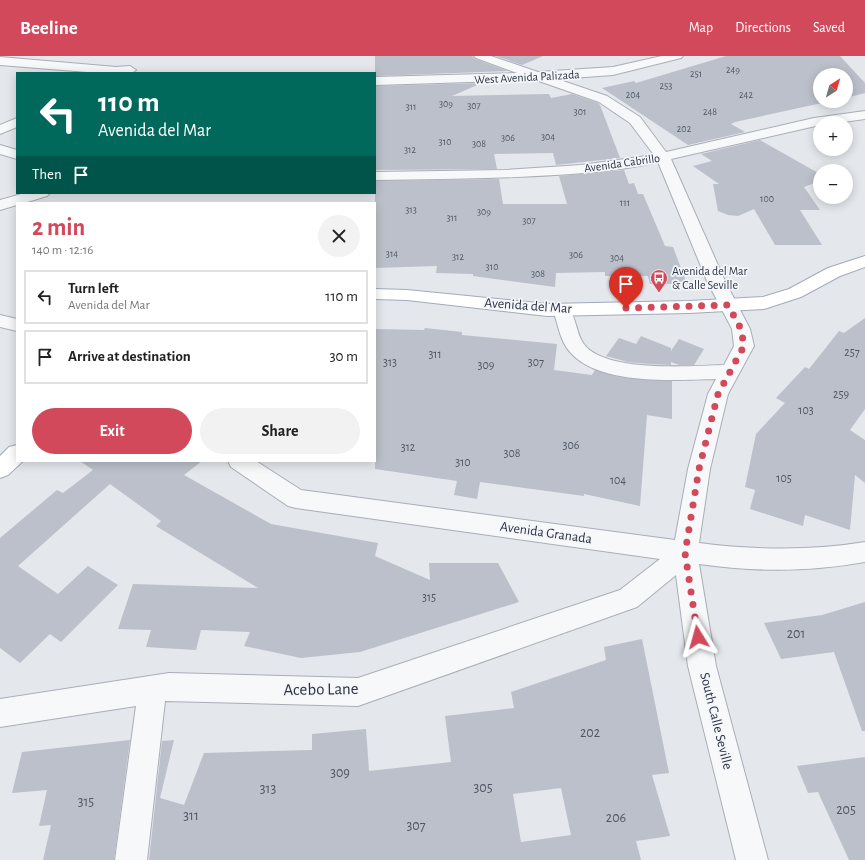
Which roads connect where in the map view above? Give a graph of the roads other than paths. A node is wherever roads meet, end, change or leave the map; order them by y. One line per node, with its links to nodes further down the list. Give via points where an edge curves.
1 (480, 56): 6 (street, South Calle Seville)
2 (677, 56): 6 (street, West Avenida Palizada, via 613,71)
3 (138, 61): 5 (street)
4 (0, 62): 5 (street)
5 (130, 71)
6 (539, 77): 7 (street, West Avenida Palizada); 13 (street, South Calle Seville, via 603,99 635,120)
7 (376, 81)
8 (865, 115): 13 (street, Avenida Cabrillo, via 814,122)
9 (16, 122): 10 (street)
10 (0, 130)
11 (0, 149): 12 (street)
12 (16, 155)
13 (663, 157): 14 (street, Avenida Cabrillo, via 641,162 506,174); 19 (street, South Calle Seville)
14 (376, 176)
15 (38, 194): 16 (street)
16 (0, 205)
17 (865, 261): 19 (main road, Avenida del Mar, via 834,272 795,293 764,304)
18 (376, 294): 20 (main road, Avenida del Mar)
19 (728, 305): 20 (main road, Avenida del Mar); 23 (street, South Calle Seville, via 741,329 744,346)
20 (562, 310): 23 (street, via 576,348 600,364 618,370)
21 (0, 321): 22 (street)
22 (16, 325)
23 (730, 372): 28 (street, South Calle Seville, via 718,394 699,469)
24 (16, 454): 26 (main road)
25 (240, 462): 28 (street, Avenida Granada, via 296,499)
26 (0, 469)
27 (865, 552): 28 (street, Avenida Granada, via 830,558 789,560 739,559)
28 (685, 553): 29 (street, Acebo Lane, via 628,599 358,692 169,687); 32 (street, South Calle Seville, via 702,666)
29 (152, 689): 30 (street, Acebo Lane); 31 (street)
30 (0, 713)
31 (130, 860)
32 (752, 860)

